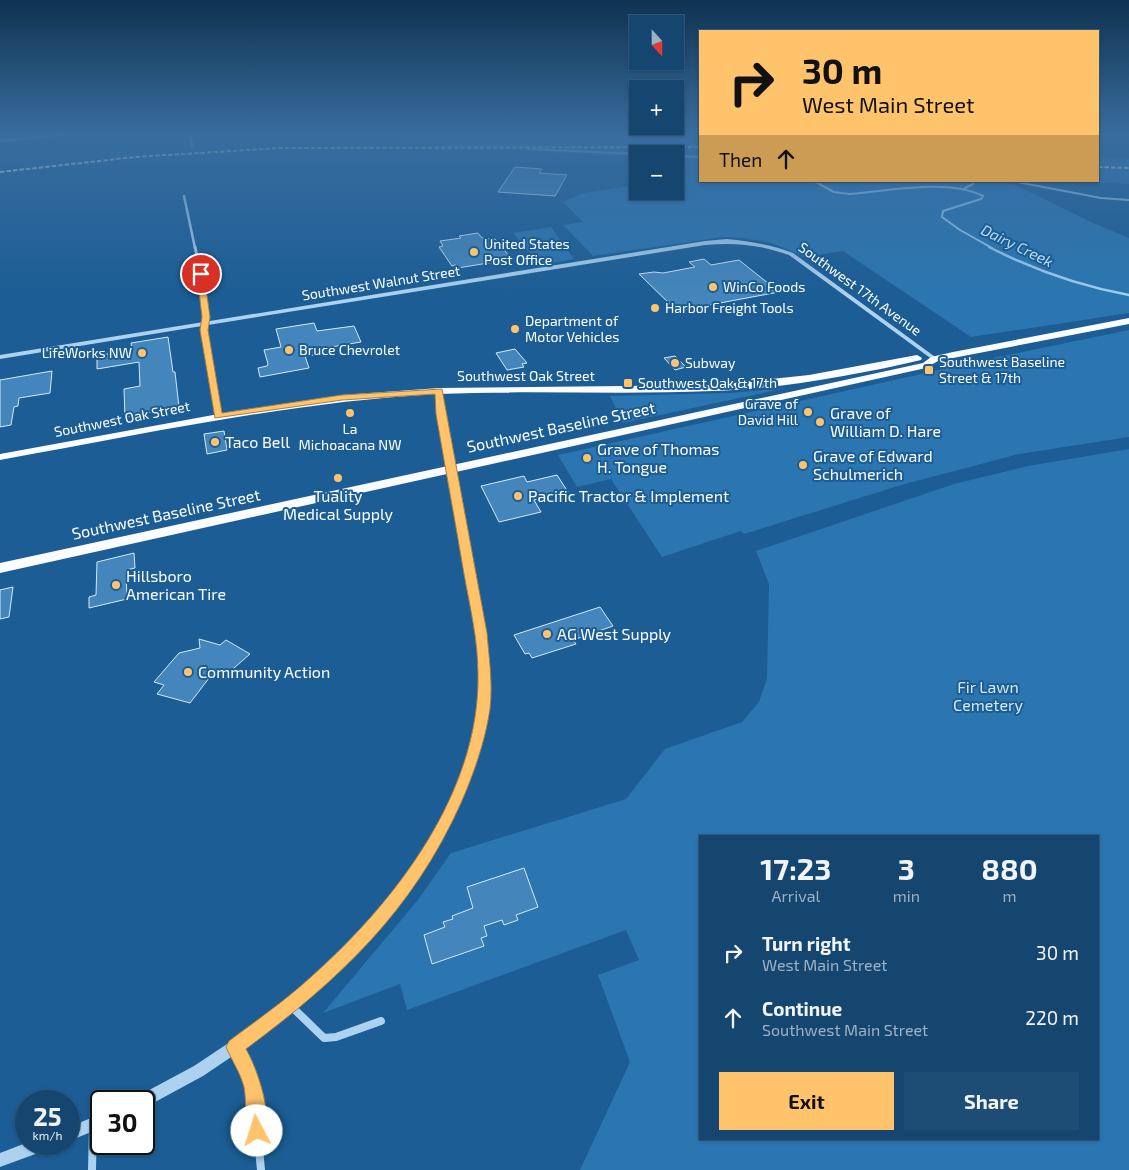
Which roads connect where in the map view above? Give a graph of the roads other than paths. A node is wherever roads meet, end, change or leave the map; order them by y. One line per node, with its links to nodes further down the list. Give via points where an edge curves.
1 (184, 196): 4 (street, via 204,287)
2 (766, 245): 4 (street, Southwest Walnut Street, via 733,241 705,243); 6 (street, Southwest 17th Avenue, via 795,257)
3 (1129, 321): 6 (highway, Southwest Baseline Street)
4 (205, 324): 5 (street, Southwest Walnut Street); 8 (street)
5 (0, 357)
6 (935, 359): 7 (highway, Southwest Oak Street, via 916,358 817,377 716,388); 10 (highway, Southwest Baseline Street, via 926,365)
7 (439, 391): 8 (highway, Southwest Oak Street, via 342,398); 10 (street)
8 (218, 416): 9 (highway, Southwest Oak Street)
9 (0, 458)
10 (450, 470): 11 (highway, Southwest Baseline Street); 12 (street, via 480,633 485,689 479,731 467,773 442,829 407,885 378,920)
11 (0, 568)
12 (291, 1005): 13 (street, via 324,1038); 14 (street)
13 (381, 1021)
14 (235, 1047): 15 (street); 20 (street, via 248,1070 253,1088)
15 (155, 1094)
16 (15, 1155): 18 (street)
17 (94, 1155): 19 (street)
18 (0, 1160)
19 (92, 1170)
20 (261, 1170)

